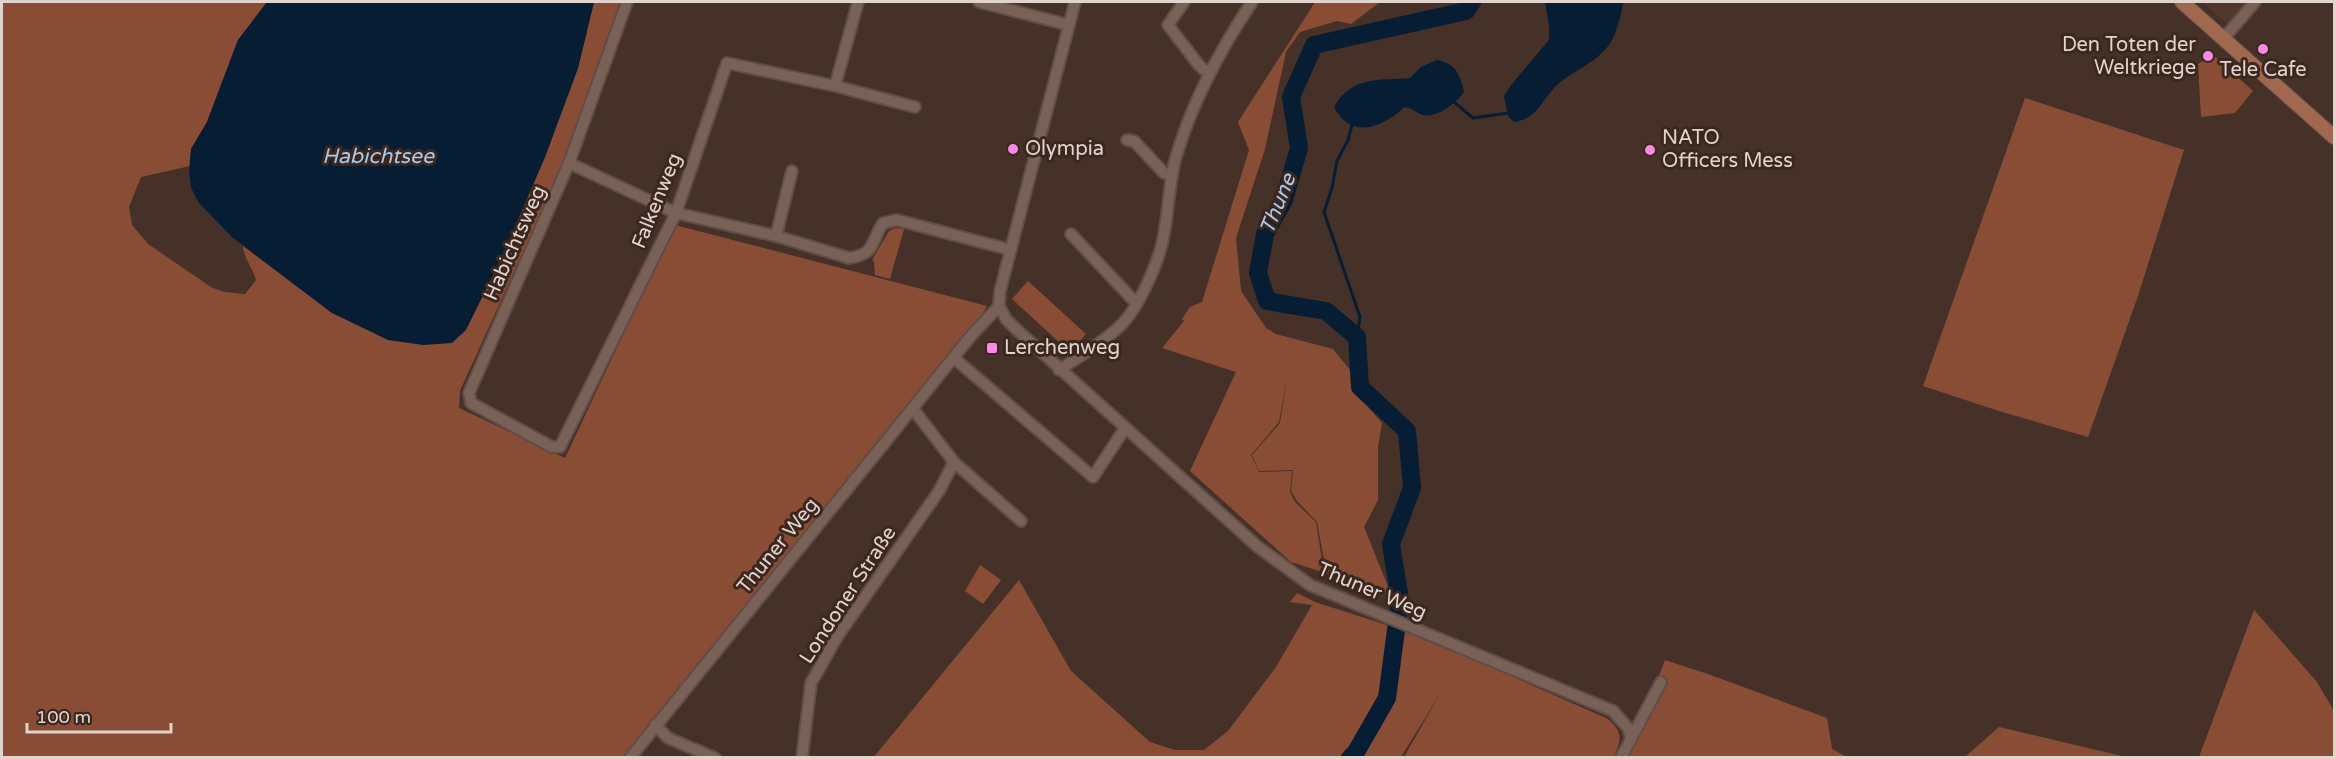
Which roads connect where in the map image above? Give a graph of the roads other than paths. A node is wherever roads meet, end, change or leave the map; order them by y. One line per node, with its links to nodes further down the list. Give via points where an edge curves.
1 (627, 2): 16 (street, Habichtsweg)
2 (858, 2): 12 (street)
3 (979, 2): 9 (street)
4 (1075, 2): 9 (street)
5 (1184, 2): 11 (street, via 1168,25 1198,64)
6 (1252, 2): 11 (street)
7 (2182, 2): 10 (main road)
8 (2255, 2): 10 (street)
9 (1069, 25): 22 (street)
10 (2224, 38): 14 (main road)
11 (1210, 72): 18 (street)
12 (835, 86): 13 (street, Falkenweg); 19 (street, Falkenweg, via 727,63)
13 (915, 107)
14 (2334, 137)
15 (1127, 140): 18 (street, via 1134,141 1164,174)
16 (569, 164): 19 (street); 29 (street, Habichtsweg, via 469,393 471,403 552,447)
17 (792, 171): 21 (street)
18 (1171, 175): 23 (street, via 1164,236 1152,274)
19 (676, 213): 21 (street); 29 (street, Falkenweg)
20 (1071, 234): 23 (street)
21 (776, 236): 22 (street, via 849,258 869,252 883,223 897,220)
22 (1011, 250): 24 (street)
23 (1136, 303): 26 (street, via 1120,326)
24 (999, 306): 25 (street, Thuner Weg); 26 (street, Thuner Weg, via 1006,319)
25 (954, 358): 27 (street, Thuner Weg); 28 (street, via 1092,477)
26 (1059, 370): 28 (street, Thuner Weg)
27 (913, 409): 30 (street); 33 (street, Thuner Weg)
28 (1125, 428): 34 (street, Thuner Weg, via 1258,547 1305,583 1613,711 1628,728)
29 (560, 447)
30 (954, 462): 31 (street); 37 (street, Londoner Straße, via 939,491 837,637 811,683)
31 (1021, 521)
32 (1661, 682): 34 (street)
33 (655, 725): 35 (street, Thuner Weg); 36 (street, via 668,738)
34 (1631, 738): 38 (street)
35 (630, 758)
36 (715, 758)
37 (802, 758)
38 (1621, 758)

